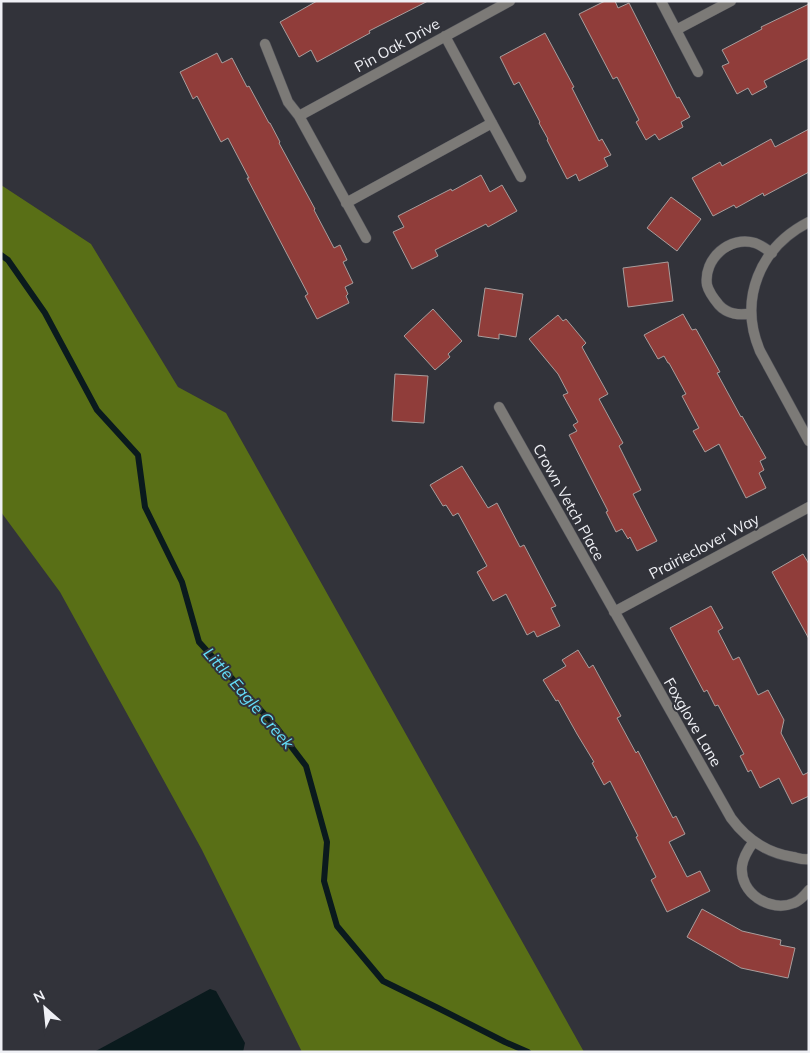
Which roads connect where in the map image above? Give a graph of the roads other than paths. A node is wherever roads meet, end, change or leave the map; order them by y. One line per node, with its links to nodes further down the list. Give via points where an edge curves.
1 (510, 1): 5 (street, Pin Oak Drive)
2 (660, 1): 4 (street)
3 (731, 1): 4 (street)
4 (676, 30): 7 (street)
5 (445, 36): 8 (street, Pin Oak Drive); 9 (street)
6 (265, 44): 8 (street, via 288,102)
7 (698, 72)
8 (299, 116): 11 (street)
9 (492, 123): 10 (street); 11 (street)
10 (521, 177)
11 (346, 203): 13 (street)
12 (809, 222): 14 (street, via 790,233)
13 (366, 238)
14 (772, 253): 15 (street, via 764,262 755,283); 15 (street, via 754,242 735,243 726,246 712,260 707,284 712,297 722,308 734,314)
15 (751, 313): 17 (street, via 760,351)
16 (499, 407): 19 (street, Crown Vetch Place)
17 (809, 441)
18 (809, 507): 19 (street, Prairieclover Way)
19 (614, 612): 20 (street, Foxglove Lane, via 729,815)
20 (754, 841): 21 (street, Foxglove Lane, via 786,857); 22 (street, via 742,872 756,897 778,906 788,905)
21 (809, 859)
22 (809, 890)

